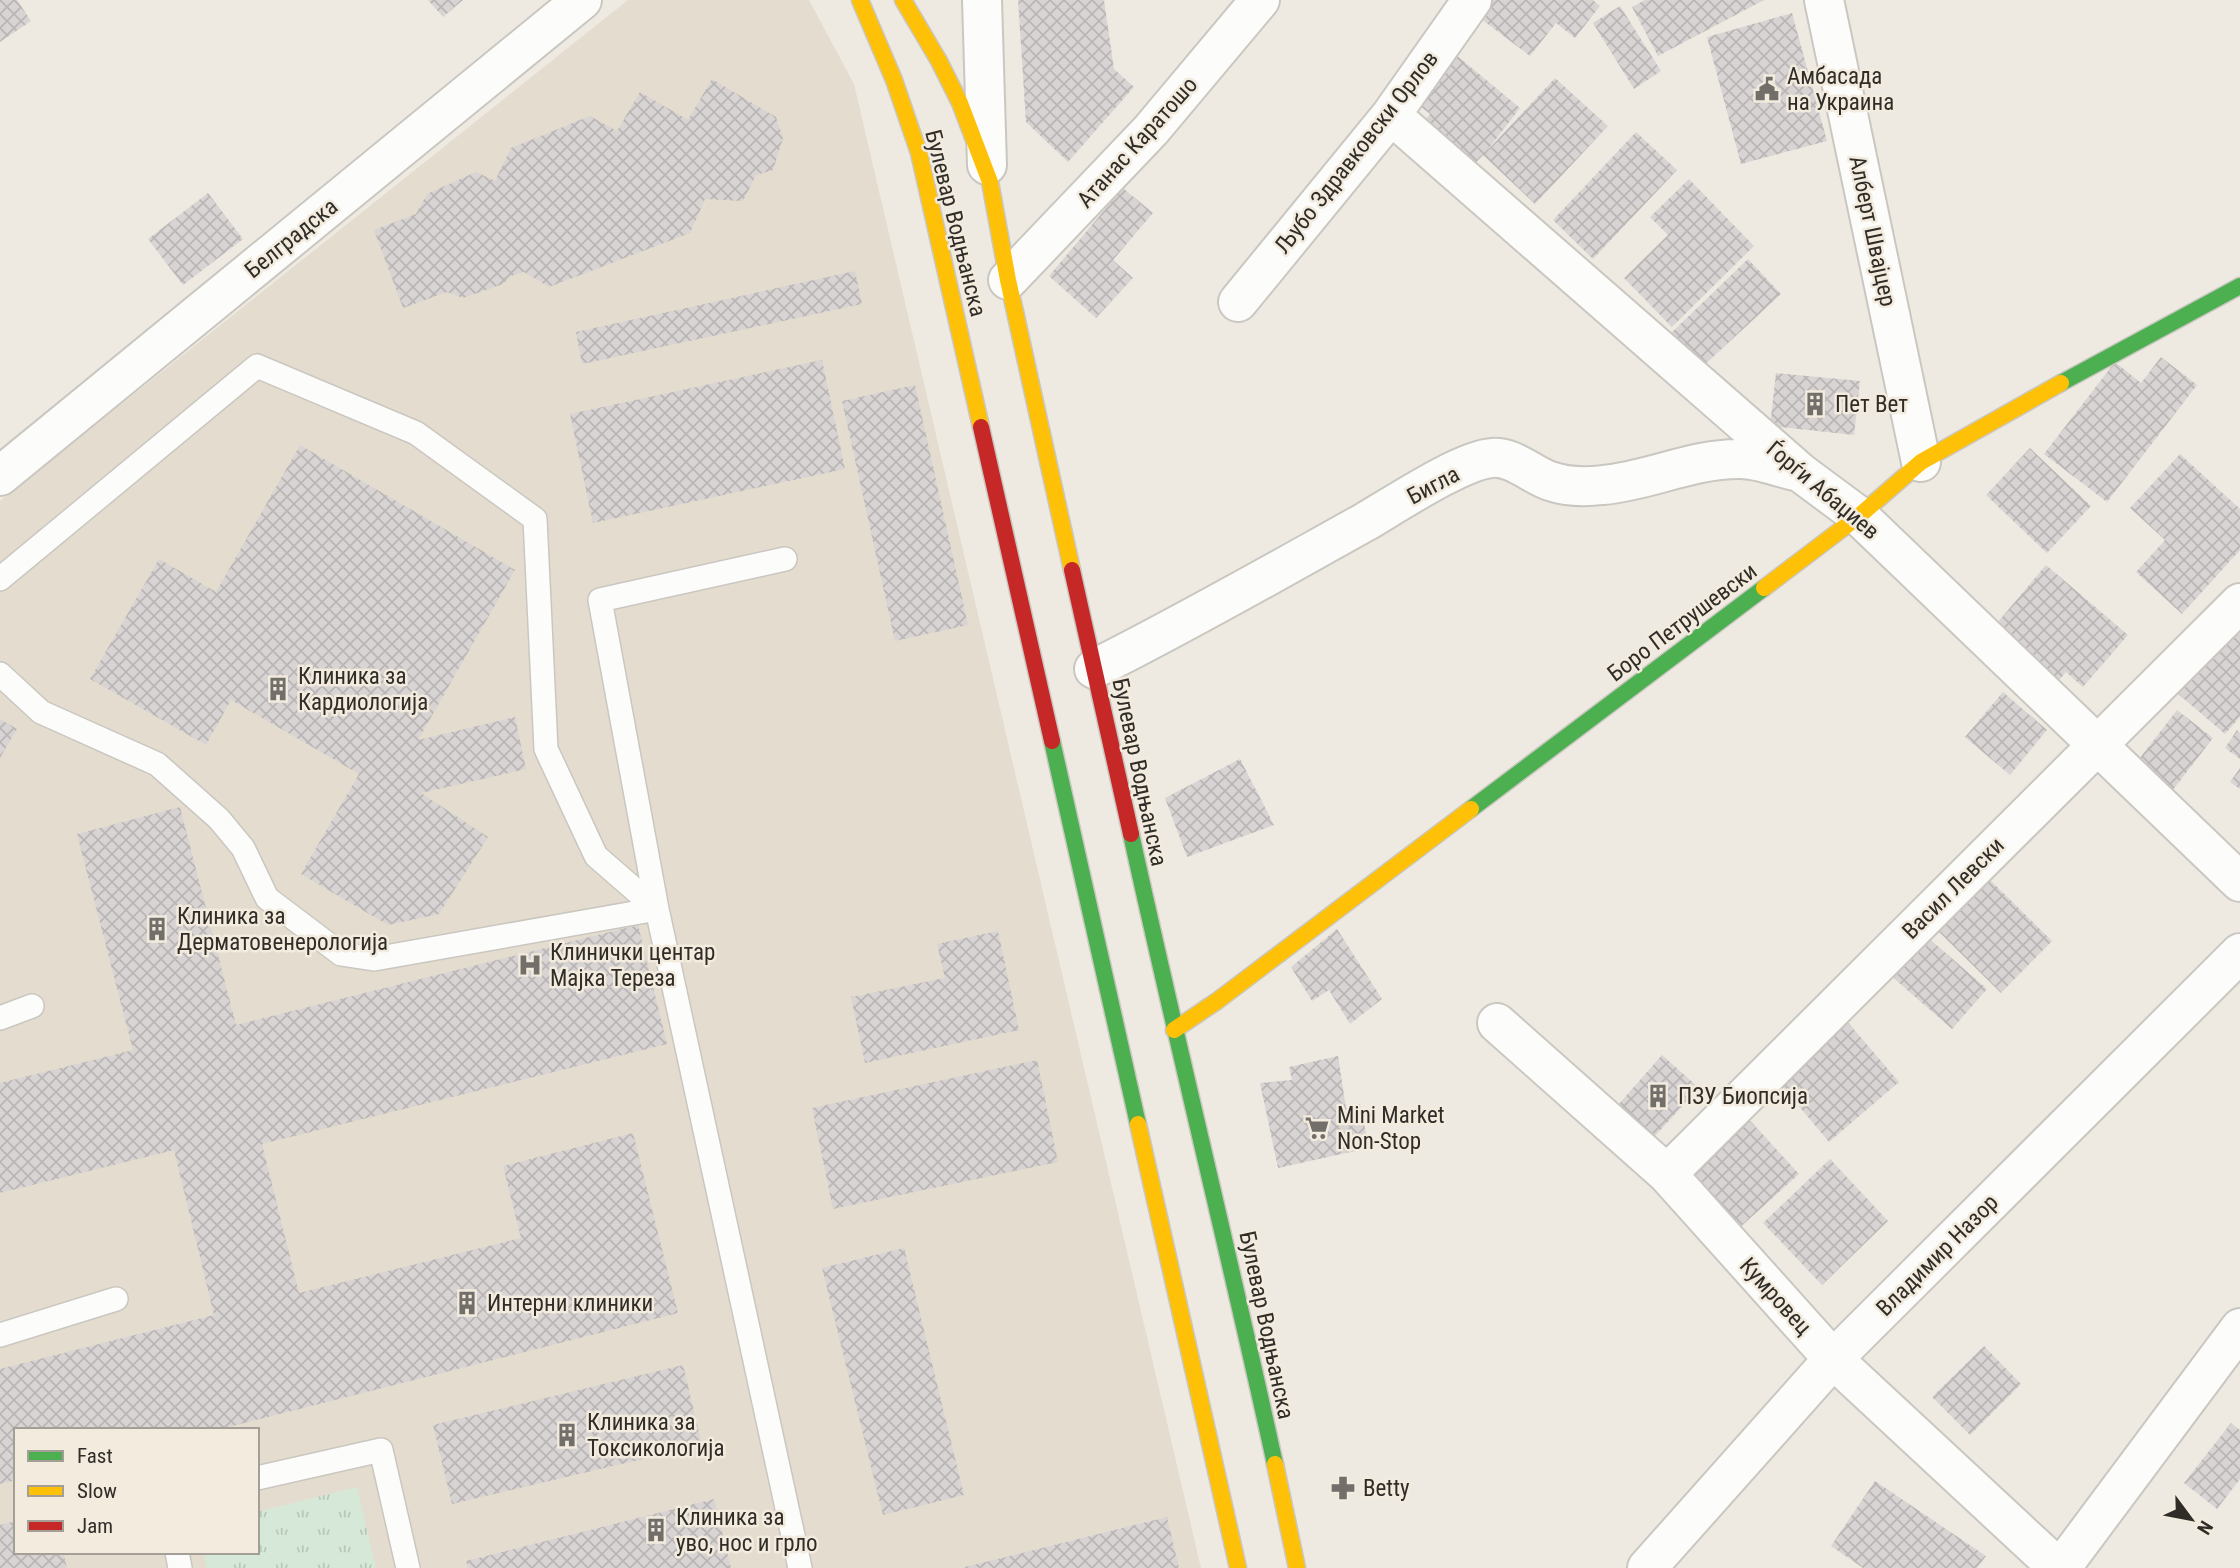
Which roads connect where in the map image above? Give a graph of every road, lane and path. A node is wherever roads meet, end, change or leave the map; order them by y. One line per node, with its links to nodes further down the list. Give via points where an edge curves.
1 (582, 0): 15 (street, Белградска)
2 (860, 0): 38 (street, Булевар Водњанска, via 919,153)
3 (903, 0): 9 (street, Булевар Водњанска, via 958,99)
4 (982, 0): 9 (street)
5 (1260, 0): 10 (street, Атанас Каратошо, via 1151,130)
6 (1472, 0): 8 (street, Љубо Здравковски Орлов)
7 (1824, 0): 13 (street, Алберт Швајцер)
8 (1391, 115): 12 (street, Љубо Здравковски Орлов); 14 (street, Ѓорѓи Абаџиев)
9 (987, 170): 10 (street, Булевар Водњанска)
10 (1008, 280): 20 (street, Булевар Водњанска)
11 (2240, 286): 13 (street, Боро Петрушевски)
12 (1238, 302)
13 (1922, 462): 16 (street, Боро Петрушевски)
14 (1801, 473): 16 (street, Ѓорѓи Абаџиев); 20 (street, Бигла, via 1740,458 1691,464 1642,479 1564,486 1506,459 1481,460)
15 (0, 476)
16 (1859, 516): 22 (street, Ѓорѓи Абаџиев); 29 (street, Боро Петрушевски)
17 (785, 559): 24 (lane, via 600,600)
18 (0, 579): 24 (lane, via 257,366 416,433 536,519 547,748 596,856)
19 (2240, 603): 22 (street, Васил Левски)
20 (1094, 669): 29 (street, Булевар Водњанска)
21 (0, 674): 24 (lane, via 41,712 157,764 235,838 267,898 341,954 374,959)
22 (2095, 745): 23 (street, Ѓорѓи Абаџиев); 30 (street, Васил Левски)
23 (2240, 882)
24 (657, 909): 37 (lane)
25 (2240, 953): 34 (street, Владимир Назор)
26 (32, 1006): 27 (lane)
27 (0, 1018)
28 (1497, 1023): 30 (street, Кумровец)
29 (1174, 1030): 39 (street, Булевар Водњанска, via 1229,1253)
30 (1667, 1174): 34 (street, Кумровец)
31 (117, 1299): 33 (lane)
32 (2240, 1328): 41 (street)
33 (0, 1335)
34 (1833, 1359): 40 (street, Владимир Назор); 41 (street, Кумровец)
35 (259, 1478): 36 (lane, via 382,1450)
36 (408, 1568)
37 (800, 1568)
38 (1238, 1568)
39 (1297, 1568)
40 (1647, 1568)
41 (2059, 1568)

